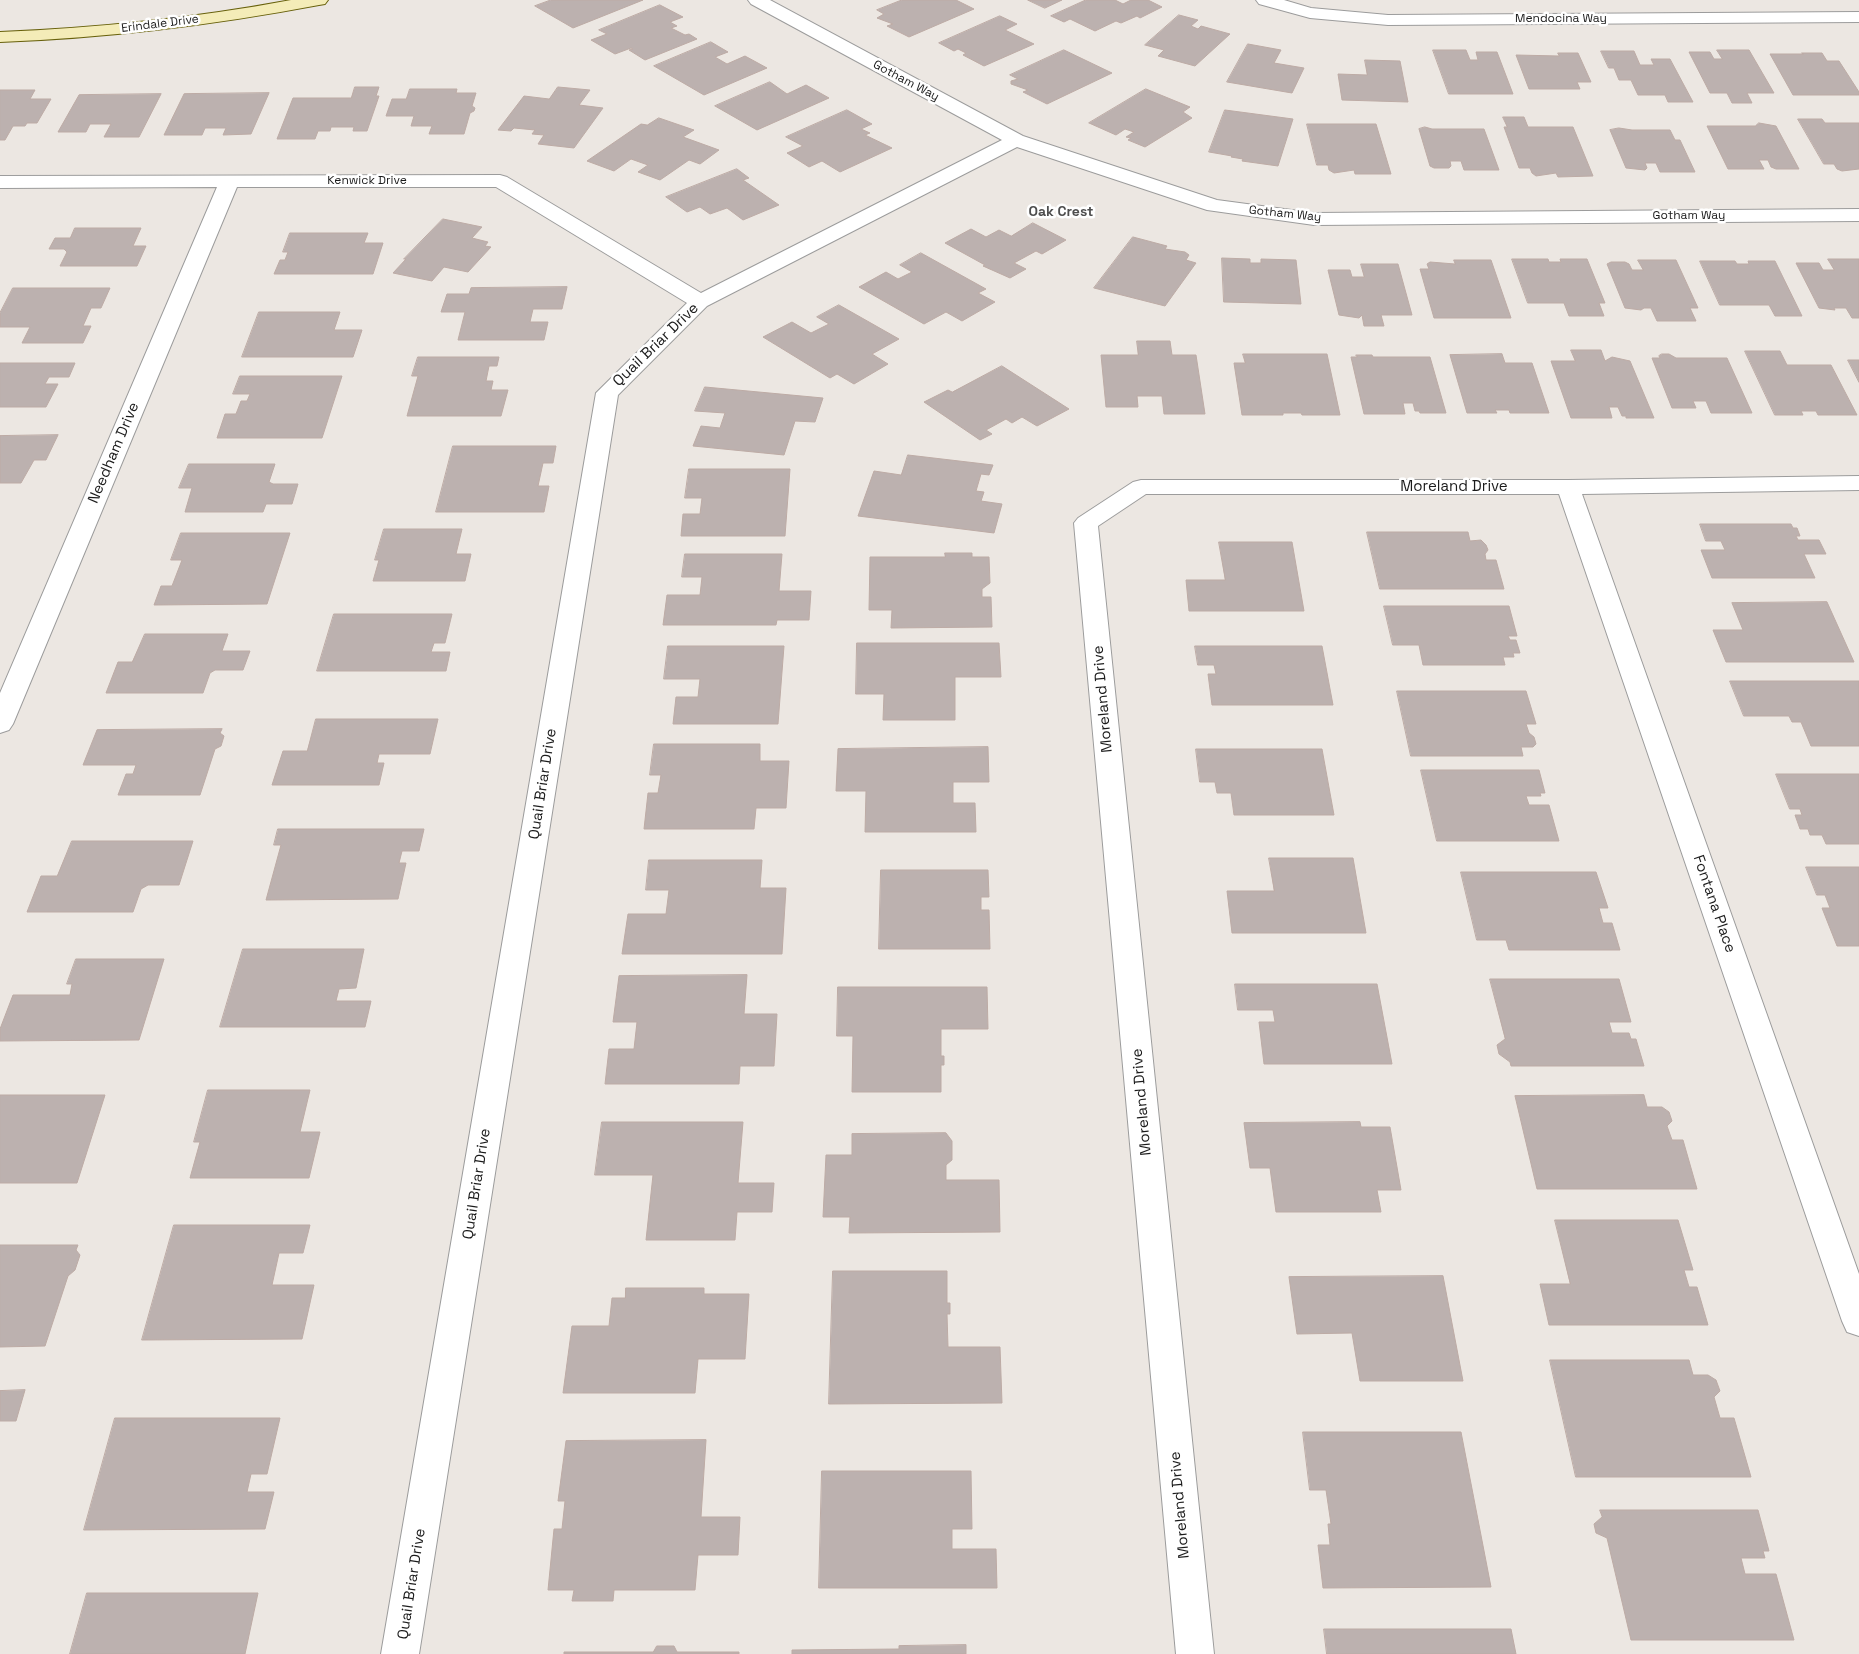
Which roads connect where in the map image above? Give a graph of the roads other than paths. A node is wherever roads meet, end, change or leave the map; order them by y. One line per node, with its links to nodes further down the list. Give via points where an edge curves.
1 (319, 0): 5 (street, Erindale Drive, via 209,19)
2 (1265, 0): 4 (street, Mendocina Way, via 1310,13 1388,20)
3 (770, 2): 6 (street, Gotham Way)
4 (1859, 16)
5 (0, 37)
6 (1016, 140): 9 (street, Gotham Way, via 1214,206 1314,219); 10 (street, Quail Briar Drive)
7 (0, 182): 8 (street, Kenwick Drive)
8 (229, 182): 10 (street, Kenwick Drive, via 500,181); 13 (street, Needham Drive)
9 (1859, 215)
10 (700, 302): 15 (street, Quail Briar Drive, via 607,393)
11 (1859, 483): 12 (street, Moreland Drive)
12 (1568, 487): 14 (street, Fontana Place); 16 (street, Moreland Drive, via 1141,487 1086,524)
13 (0, 724)
14 (1859, 1321)
15 (400, 1654)
16 (1195, 1654)

